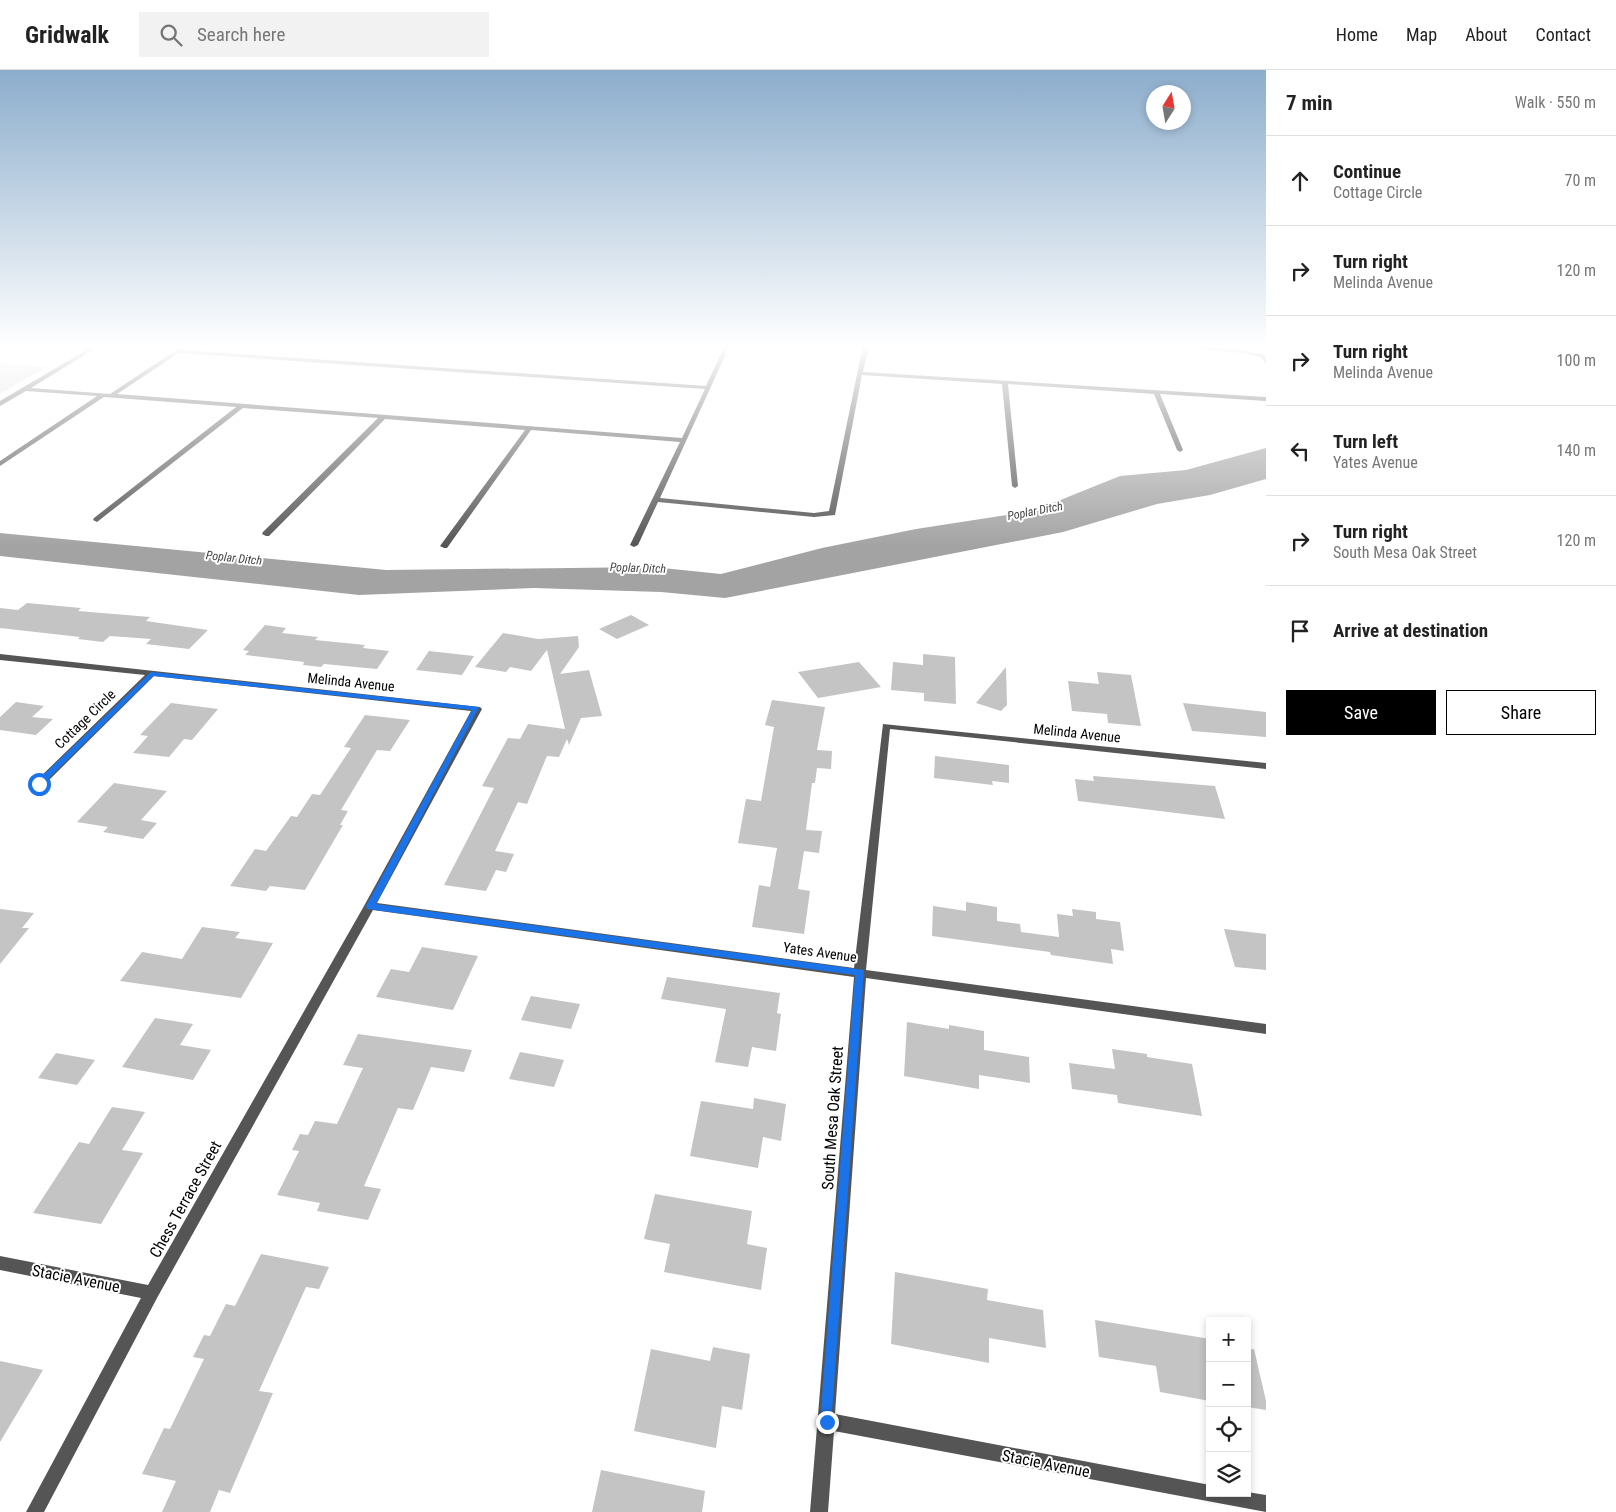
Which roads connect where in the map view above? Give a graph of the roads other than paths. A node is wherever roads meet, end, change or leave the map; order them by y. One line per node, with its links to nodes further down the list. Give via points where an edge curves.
1 (81, 412): 12 (street)
2 (233, 412): 15 (street)
3 (322, 412): 8 (street)
4 (697, 412): 10 (street)
5 (852, 412): 14 (street, via 832,513 814,515)
6 (1008, 412): 13 (street)
7 (1164, 412): 11 (street)
8 (383, 417): 9 (street); 16 (street)
9 (529, 428): 10 (street); 18 (street)
10 (684, 440): 14 (street)
11 (1180, 450)
12 (0, 464)
13 (1015, 486)
14 (656, 500): 17 (street)
15 (97, 520)
16 (266, 534)
17 (634, 545)
18 (444, 546)
19 (0, 657): 20 (street, Melinda Avenue)
20 (151, 674): 23 (street, Cottage Circle); 24 (street, Melinda Avenue, via 476,709)
21 (886, 726): 22 (street, Melinda Avenue); 25 (street, South Mesa Oak Street)
22 (1266, 766)
23 (39, 784)
24 (370, 906): 25 (street, Yates Avenue); 28 (street, Chess Terrace Street)
25 (860, 972): 26 (street, Yates Avenue); 29 (street, South Mesa Oak Street)
26 (1266, 1029)
27 (0, 1263): 28 (street, Stacie Avenue)
28 (152, 1293): 31 (street, Chess Terrace Street)
29 (827, 1422): 30 (street, Stacie Avenue); 32 (street, South Mesa Oak Street)
30 (1266, 1504)
31 (35, 1512)
32 (819, 1512)

